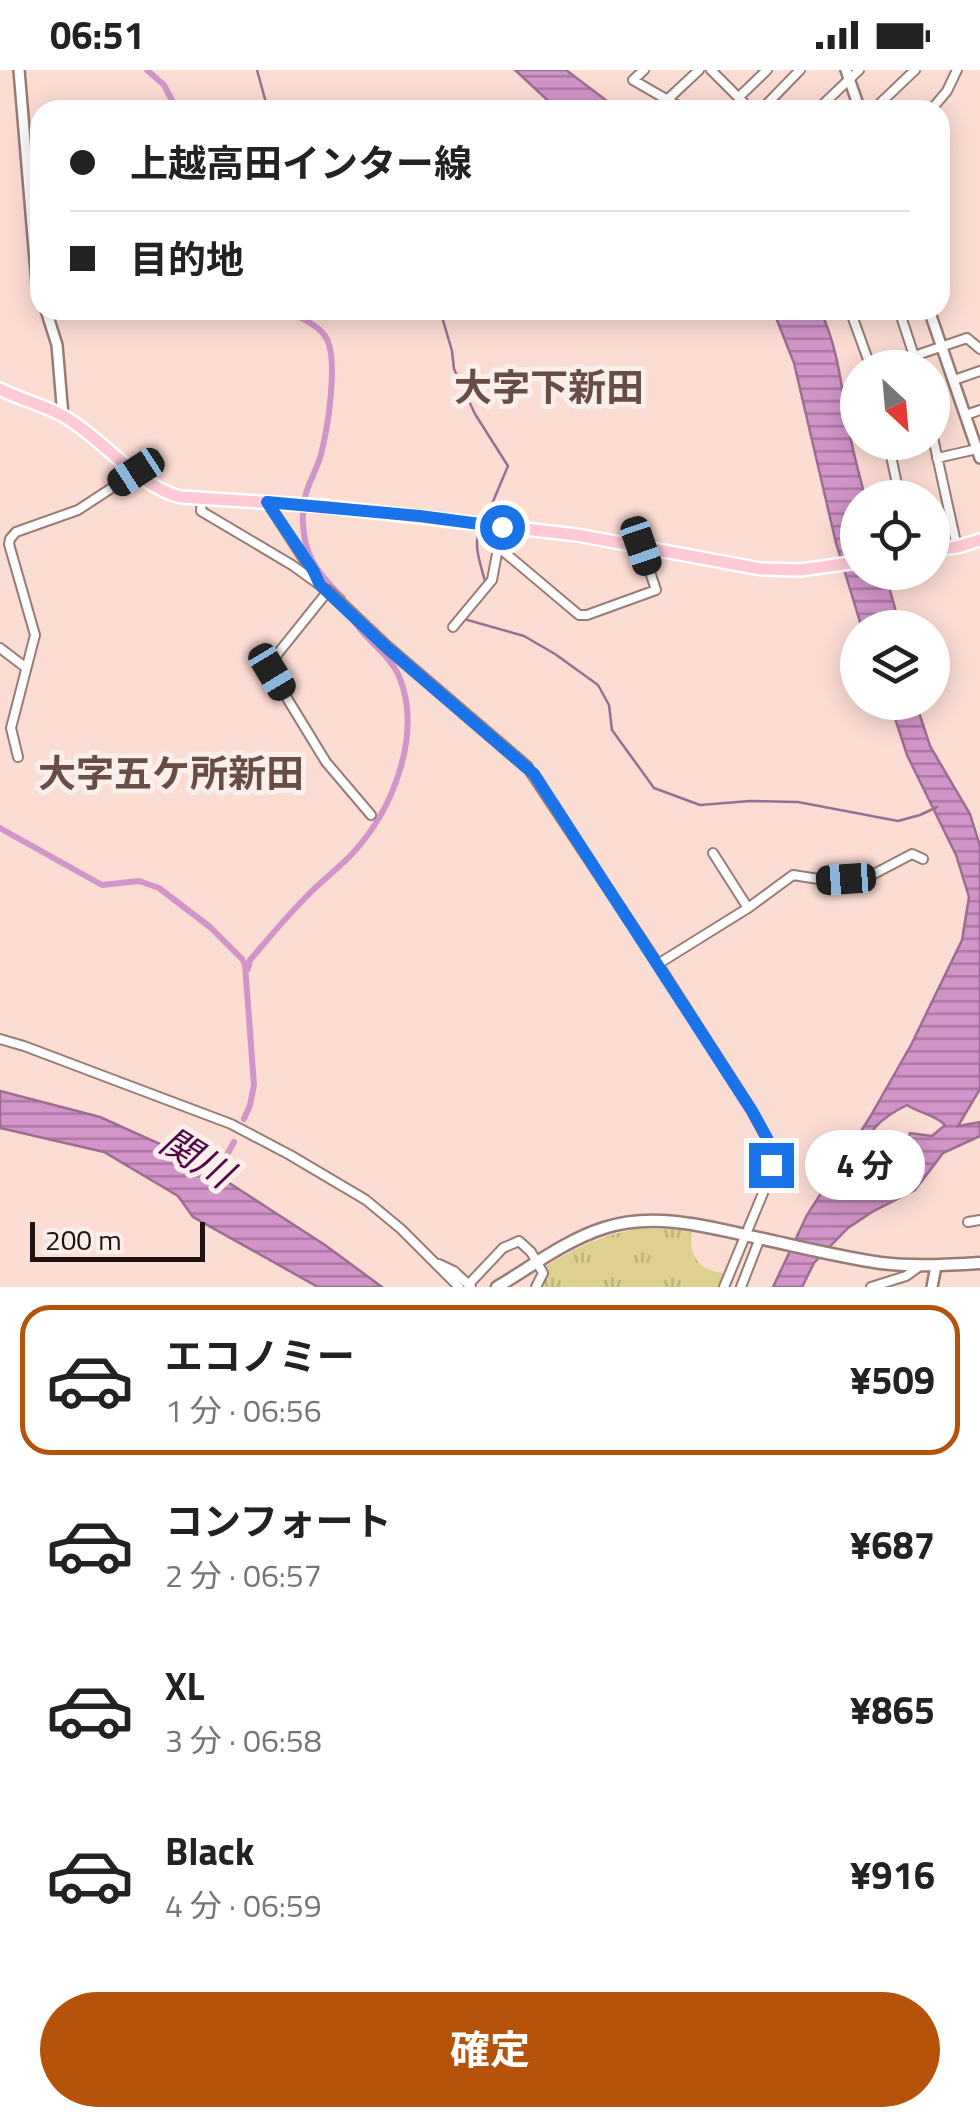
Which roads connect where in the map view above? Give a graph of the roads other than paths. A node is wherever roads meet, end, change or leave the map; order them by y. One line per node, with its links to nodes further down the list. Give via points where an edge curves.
1 (20, 70): 18 (street)
2 (644, 70): 12 (street, via 633,80)
3 (700, 70): 12 (street)
4 (711, 70): 11 (street)
5 (800, 70): 13 (street)
6 (859, 70): 10 (street)
7 (915, 70): 16 (street)
8 (957, 70): 17 (street)
9 (763, 71): 11 (street)
10 (847, 75): 14 (street); 15 (street)
11 (739, 98)
12 (667, 100)
13 (771, 100)
14 (826, 100)
15 (856, 100)
16 (884, 100)
17 (939, 100)
18 (30, 196)
19 (49, 320): 32 (street)
20 (854, 320): 25 (street)
21 (901, 320): 26 (street)
22 (933, 320): 23 (street)
23 (942, 346): 24 (street, via 967,338); 27 (street); 29 (street)
24 (980, 349)
25 (864, 350)
26 (912, 350)
27 (931, 350)
28 (980, 371): 29 (street)
29 (954, 380): 33 (street)
30 (0, 389): 32 (main road)
31 (980, 410): 33 (street)
32 (64, 416): 36 (main road)
33 (966, 416): 34 (street)
34 (978, 449): 35 (street)
35 (950, 455)
36 (136, 472): 37 (main road, via 167,493); 50 (street, via 78,510 12,535 36,636)
37 (202, 499): 38 (main road); 47 (street, via 202,511)
38 (267, 502): 40 (main road); 47 (street)
39 (950, 515): 44 (street)
40 (502, 527): 42 (street); 43 (main road)
41 (980, 540): 44 (main road)
42 (497, 546): 43 (street, via 586,615 656,590); 48 (street, via 492,580)
43 (641, 546): 46 (main road, via 761,569)
44 (957, 546): 45 (main road)
45 (950, 547)
46 (840, 565)
47 (324, 588): 52 (street); 53 (street, via 270,662 272,672 326,762)
48 (453, 628)
49 (0, 648): 50 (street)
50 (26, 667): 51 (street, via 11,728)
51 (18, 757)
52 (527, 767): 57 (street)
53 (371, 814)
54 (713, 853): 56 (street)
55 (923, 859): 56 (street, via 912,854 870,876 793,875)
56 (748, 908): 57 (street)
57 (658, 964): 61 (street, via 768,1140 770,1173)
58 (0, 1039): 67 (street, via 246,1131 366,1200)
59 (980, 1220): 60 (street)
60 (968, 1222)
61 (746, 1235): 62 (main road); 64 (main road, via 642,1220 602,1228); 70 (street)
62 (765, 1239): 65 (main road); 71 (street)
63 (980, 1263): 66 (main road)
64 (538, 1264): 67 (street, via 524,1244 510,1243); 68 (main road); 69 (street)
65 (920, 1266): 66 (main road); 72 (street)
66 (936, 1266): 73 (street)
67 (466, 1286)
68 (497, 1287)
69 (536, 1287)
70 (724, 1287)
71 (741, 1287)
72 (871, 1287)
73 (932, 1287)

